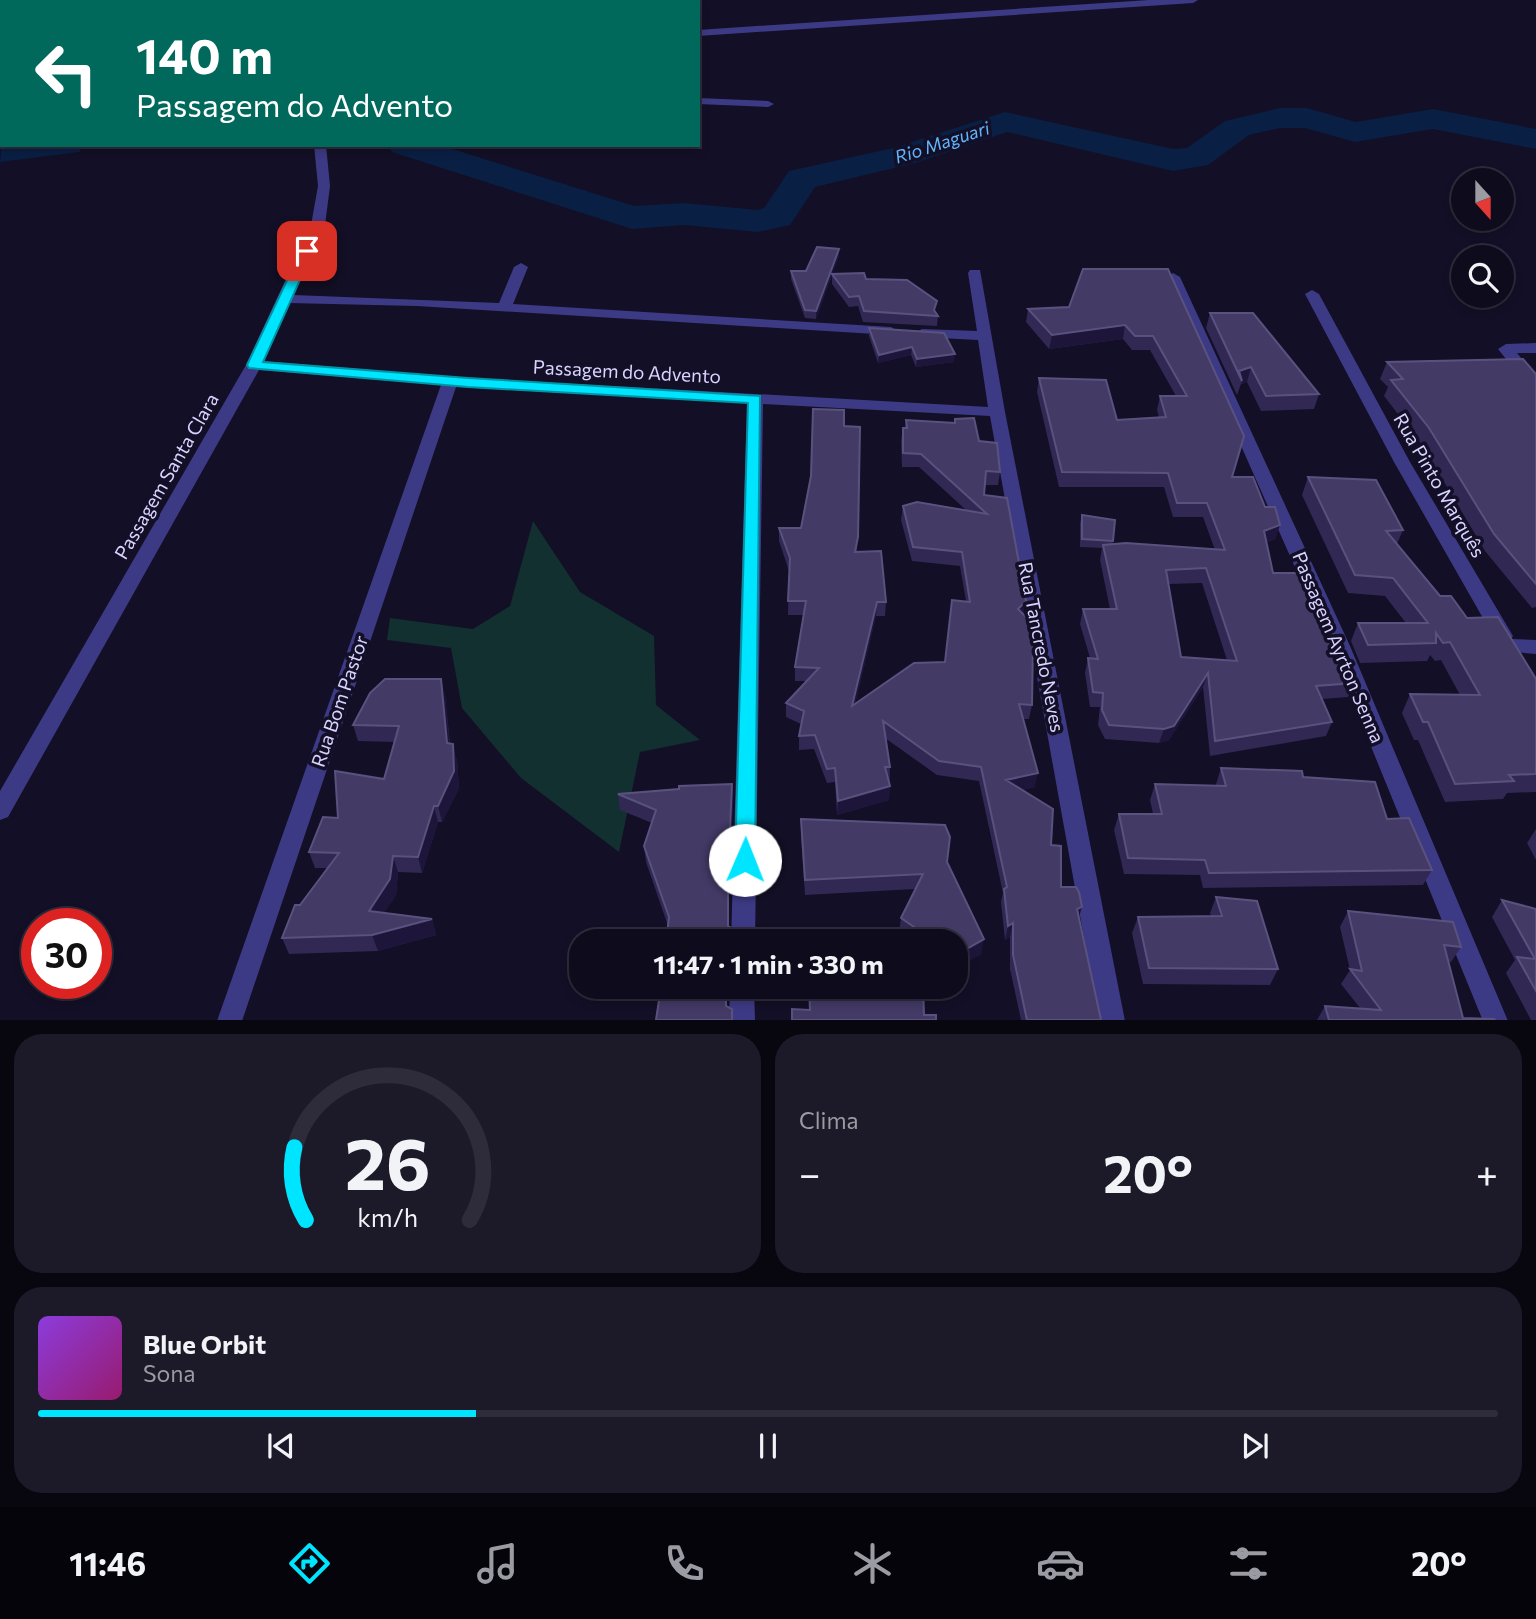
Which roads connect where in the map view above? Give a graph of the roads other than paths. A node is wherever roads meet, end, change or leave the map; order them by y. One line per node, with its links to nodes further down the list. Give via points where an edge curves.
1 (1193, 0): 2 (street)
2 (700, 33)
3 (700, 101): 4 (street)
4 (768, 104)
5 (320, 147): 10 (street, Passagem Santa Clara, via 324,186 318,225)
6 (521, 267): 11 (street)
7 (975, 273): 12 (street, Rua Tancredo Neves)
8 (1173, 277): 28 (street, Passagem Ayrton Senna, via 1340,646)
9 (1312, 294): 19 (street, Rua Pinto Marquês, via 1402,462)
10 (286, 299): 11 (street); 14 (street, Passagem Santa Clara)
11 (504, 308): 12 (street)
12 (984, 336): 18 (street, Rua Tancredo Neves)
13 (1536, 348): 16 (street, via 1506,349)
14 (254, 365): 15 (street, Passagem do Advento); 22 (street, Passagem Santa Clara)
15 (450, 381): 17 (street, Passagem do Advento); 25 (street, Rua Bom Pastor)
16 (1536, 386)
17 (755, 399): 18 (street, Passagem do Advento); 23 (street)
18 (997, 412): 27 (street, Rua Tancredo Neves)
19 (1509, 646): 20 (street); 21 (street, Rua Pinto Marquês)
20 (1536, 647)
21 (1523, 670)
22 (0, 811)
23 (743, 929)
24 (742, 999): 26 (street)
25 (229, 1020)
26 (742, 1020)
27 (1112, 1020)
28 (1496, 1020)

